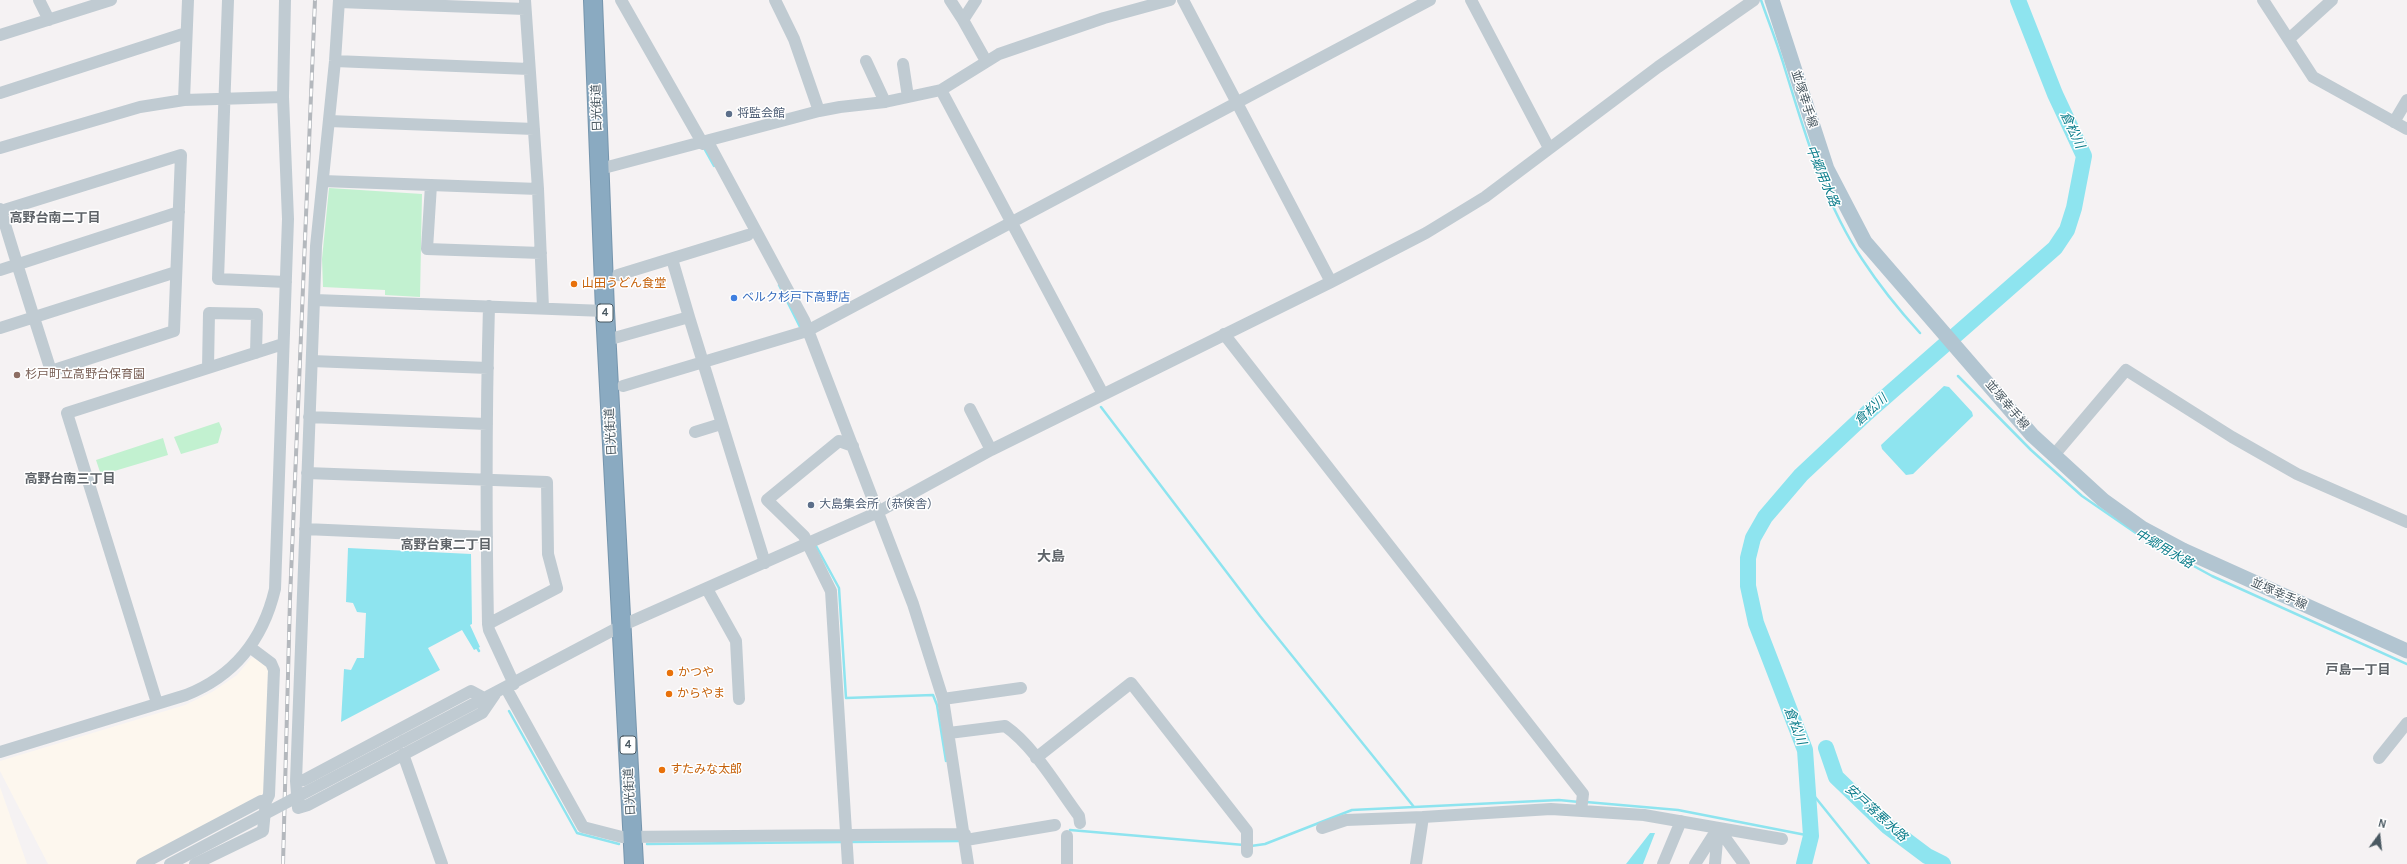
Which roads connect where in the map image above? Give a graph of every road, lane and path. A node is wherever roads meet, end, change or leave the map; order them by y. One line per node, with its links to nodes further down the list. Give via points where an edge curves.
1 (40, 0): 22 (street)
2 (112, 0): 20 (street)
3 (188, 0): 24 (street)
4 (228, 0): 36 (street)
5 (285, 0): 34 (street)
6 (593, 0): 49 (highway, 日光街道 / 4)
7 (621, 0): 46 (street)
8 (775, 0): 41 (street, via 794,39)
9 (950, 0): 23 (street)
10 (976, 0): 23 (street)
11 (1170, 0): 29 (street, via 1104,18 999,54)
12 (1183, 0): 40 (street)
13 (1430, 0): 40 (street)
14 (1470, 0): 48 (street)
15 (1754, 0): 48 (street)
16 (1772, 0): 90 (main road, 並塚幸手線, via 1828,169 1864,242 2032,435)
17 (2263, 0): 26 (street)
18 (2332, 0): 26 (street)
19 (339, 1): 21 (street); 27 (street)
20 (84, 4): 22 (street)
21 (525, 4): 31 (street)
22 (49, 20): 25 (street)
23 (963, 20): 29 (street)
24 (186, 33): 33 (street); 37 (street)
25 (0, 35)
26 (2289, 38): 43 (street, via 2313,77)
27 (335, 61): 31 (street); 42 (street)
28 (866, 61): 39 (street)
29 (986, 61): 32 (street)
30 (903, 64): 35 (street)
31 (530, 69): 44 (street)
32 (941, 90): 35 (street); 55 (street)
33 (0, 93)
34 (283, 97): 36 (street); 63 (street, via 288,219)
35 (908, 97): 39 (street)
36 (223, 99): 37 (street); 63 (street, via 218,279)
37 (184, 100): 47 (street, via 98,117)
38 (2407, 100): 43 (street)
39 (885, 102): 41 (street)
40 (1238, 102): 55 (street); 64 (street)
41 (819, 112): 46 (street)
42 (329, 121): 44 (street); 50 (street)
43 (2394, 122): 45 (street)
44 (534, 129): 52 (street)
45 (2407, 129)
46 (705, 143): 49 (street); 72 (street, via 768,250)
47 (0, 148)
48 (1549, 148): 64 (street, via 1485,197 1448,220)
49 (600, 169): 68 (highway, 日光街道 / 4)
50 (323, 182): 51 (street); 65 (street, via 316,246)
51 (430, 185): 52 (street); 57 (street, via 427,249)
52 (538, 189): 57 (street)
53 (0, 211): 54 (street, via 181,155); 59 (street)
54 (179, 212): 59 (street); 61 (street)
55 (1011, 223): 72 (street); 82 (street)
56 (748, 235): 58 (street)
57 (541, 253): 67 (street)
58 (672, 259): 62 (street); 70 (street)
59 (17, 264): 60 (street); 69 (street)
60 (0, 270)
61 (176, 272): 69 (street); 69 (street, via 174,331 51,371)
62 (618, 275)
63 (286, 282): 75 (street)
64 (1331, 282): 73 (street)
65 (314, 300): 66 (street); 77 (street)
66 (489, 306): 67 (street); 80 (street)
67 (543, 308): 68 (street)
68 (605, 311): 74 (highway, 日光街道 / 4)
69 (34, 317): 71 (street)
70 (689, 317): 74 (street); 78 (street)
71 (0, 328)
72 (807, 331): 78 (street); 88 (street)
73 (1224, 334): 82 (street); 118 (street, via 1583,794)
74 (607, 340): 101 (highway, 日光街道 / 4)
75 (283, 344): 76 (street); 102 (street, via 275,590 265,623)
76 (256, 353): 79 (street); 79 (street, via 257,314 209,313)
77 (312, 361): 80 (street); 84 (street)
78 (702, 362): 81 (street); 86 (street)
79 (208, 368): 109 (street, via 67,413)
80 (488, 368): 85 (street)
81 (623, 386)
82 (1103, 394): 89 (street)
83 (970, 409): 89 (street)
84 (309, 417): 85 (street); 91 (street)
85 (487, 424): 92 (street)
86 (721, 424): 87 (street); 98 (street)
87 (695, 432)
88 (854, 446): 93 (street); 97 (street, via 839,440 767,500 804,536)
89 (991, 450): 93 (street)
90 (2054, 456): 94 (street, via 2126,370 2232,437 2297,474); 103 (main road, 並塚幸手線, via 2103,500 2154,534 2222,568)
91 (307, 473): 92 (street); 95 (street)
92 (488, 480): 96 (street); 100 (street, via 547,482 548,554 557,588)
93 (876, 513): 97 (street); 108 (street, via 913,604)
94 (2407, 522)
95 (305, 529): 96 (street); 116 (street)
96 (487, 537): 100 (street)
97 (808, 544): 98 (street); 126 (street, via 831,591)
98 (765, 563): 99 (street)
99 (707, 589): 101 (street); 107 (street, via 736,641)
100 (488, 624): 104 (street)
101 (621, 626): 104 (street); 125 (highway, 日光街道 / 4)
102 (251, 648): 109 (street, via 213,683 186,695); 117 (street, via 271,663 274,670 269,795)
103 (2407, 651)
104 (505, 688): 106 (street); 113 (street, via 482,713); 125 (street, via 582,827)
105 (1021, 688): 108 (street)
106 (484, 698): 116 (street, via 472,691 304,780); 133 (street, bridge)
107 (739, 699)
108 (943, 699): 111 (street)
109 (157, 703): 112 (street)
110 (2407, 723): 115 (street)
111 (949, 733): 114 (street, via 1005,726); 128 (street)
112 (0, 752)
113 (403, 754): 116 (street, via 298,808); 135 (street)
114 (1036, 758): 121 (street, via 1079,816); 130 (street, via 1131,683 1247,831)
115 (2379, 758)
116 (296, 781)
117 (266, 801): 132 (street, via 261,801); 134 (street, via 263,831)
118 (1581, 811): 119 (street, via 1551,809); 120 (street)
119 (1422, 817): 123 (street, via 1346,820); 131 (street)
120 (1681, 821): 124 (street); 140 (street)
121 (1080, 823)
122 (1055, 825): 128 (street)
123 (1322, 828)
124 (1718, 828): 129 (street); 141 (street); 142 (street); 143 (street)
125 (633, 836): 126 (street); 136 (highway, 日光街道 / 4)
126 (847, 836): 128 (street); 137 (street)
127 (1067, 836): 139 (street)
128 (965, 837): 138 (street)
129 (1782, 839)
130 (1247, 852)
131 (1418, 863)
132 (142, 864)
133 (170, 864)
134 (195, 864)
135 (442, 864)
136 (634, 864)
137 (848, 864)
138 (968, 864)
139 (1067, 864)
140 (1663, 864)
141 (1695, 864)
142 (1714, 864)
143 (1744, 864)

